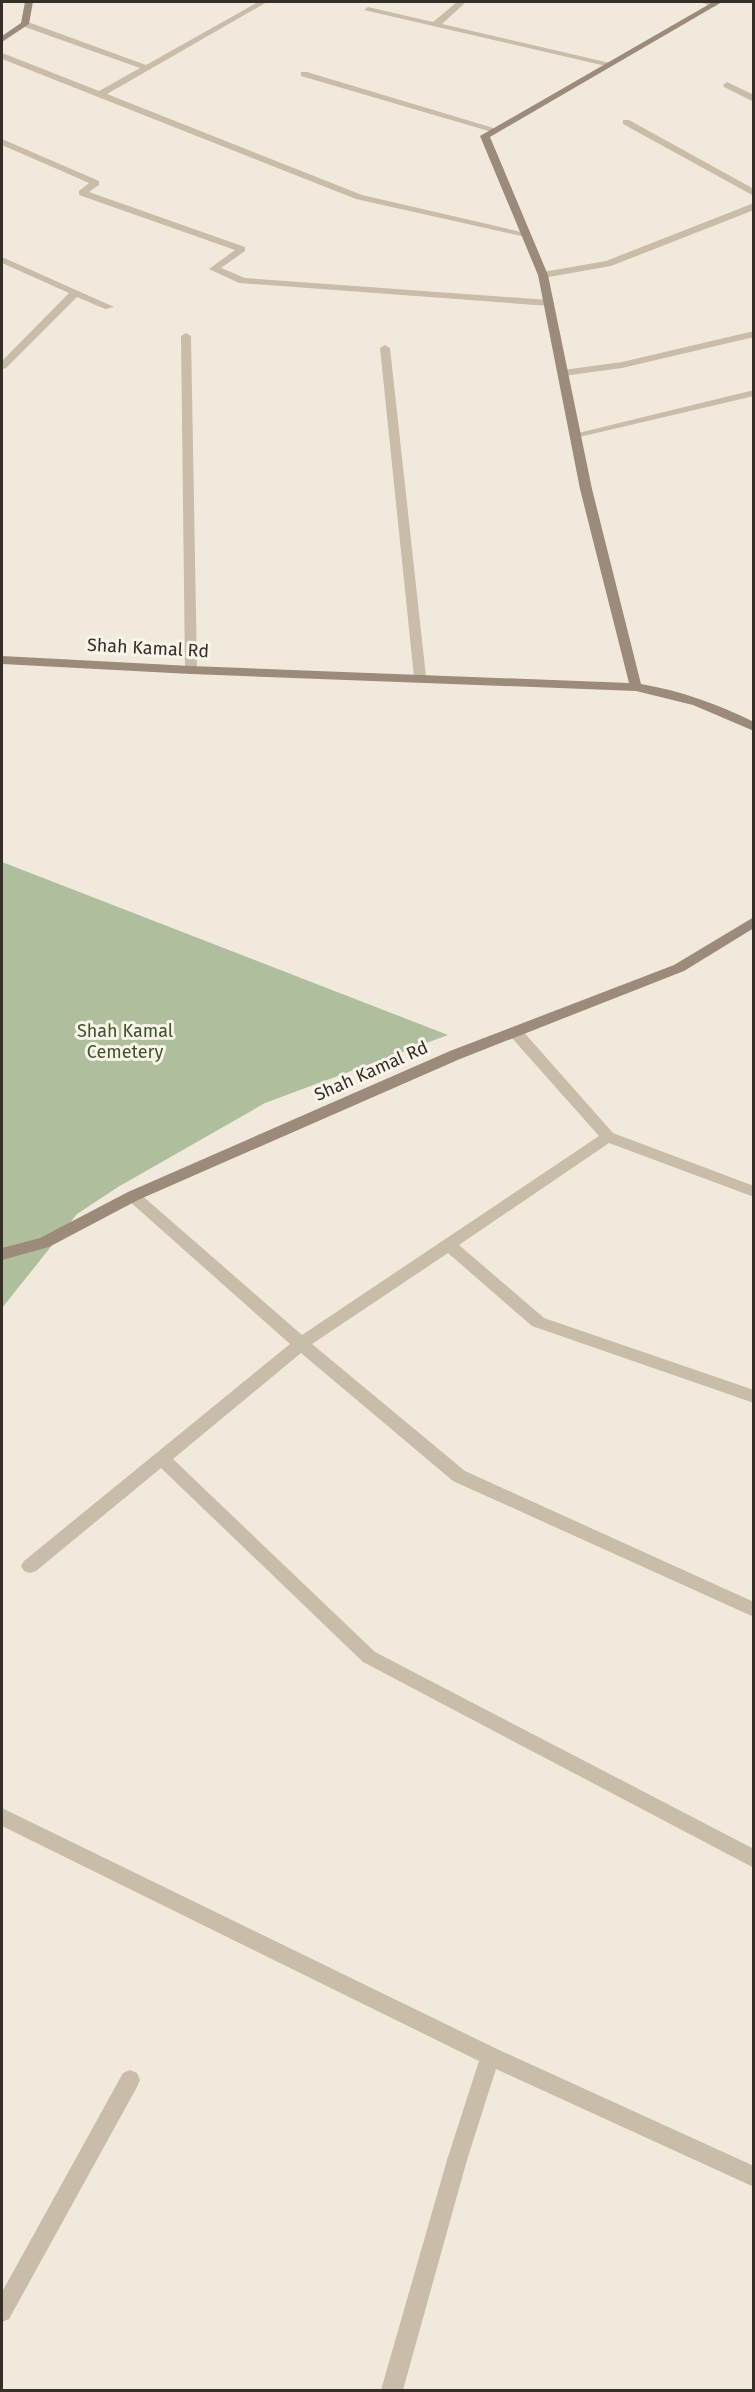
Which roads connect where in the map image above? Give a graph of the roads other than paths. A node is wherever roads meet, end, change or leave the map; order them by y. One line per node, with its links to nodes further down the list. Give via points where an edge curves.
1 (28, 2): 6 (street)
2 (263, 2): 11 (street)
3 (462, 2): 7 (street)
4 (712, 2): 10 (street)
5 (368, 10): 7 (street)
6 (25, 24): 8 (street); 11 (street)
7 (435, 25): 10 (street)
8 (2, 40)
9 (2, 56): 14 (street)
10 (610, 64): 17 (street)
11 (147, 68): 14 (street)
12 (304, 74): 17 (street)
13 (727, 85): 15 (street)
14 (99, 95): 21 (street, via 359,197)
15 (753, 99)
16 (626, 122): 19 (street)
17 (495, 130): 21 (street, via 485,136)
18 (2, 142): 25 (street, via 96,183 82,192 243,249 214,269 243,281)
19 (753, 194)
20 (753, 206): 23 (street, via 608,264)
21 (527, 236): 23 (street)
22 (2, 261): 24 (street)
23 (543, 275): 25 (street)
24 (76, 292): 26 (street); 30 (street)
25 (549, 303): 31 (street)
26 (109, 307)
27 (753, 334): 31 (street, via 622,365)
28 (186, 336): 35 (street)
29 (385, 348): 36 (street)
30 (2, 366)
31 (563, 373): 33 (street)
32 (753, 393): 33 (street)
33 (575, 435): 37 (street)
34 (2, 660): 35 (street, Shah Kamal Rd)
35 (191, 670): 36 (street, Shah Kamal Rd)
36 (420, 677): 37 (street, Shah Kamal Rd)
37 (636, 687): 38 (street, Shah Kamal Rd, via 717,708)
38 (753, 728)
39 (752, 925): 40 (street, Shah Kamal Rd, via 679,968)
40 (516, 1033): 41 (street); 43 (street, Shah Kamal Rd, via 455,1055)
41 (608, 1137): 42 (street); 44 (street)
42 (753, 1192)
43 (133, 1196): 45 (street, Shah Kamal Rd, via 44,1243); 46 (street)
44 (448, 1244): 46 (street); 47 (street, via 537,1322)
45 (2, 1254)
46 (301, 1344): 48 (street); 50 (street, via 459,1476)
47 (753, 1397)
48 (161, 1458): 49 (street); 52 (street, via 369,1657)
49 (30, 1566)
50 (753, 1610)
51 (2, 1817): 53 (street)
52 (753, 1859)
53 (490, 2056): 55 (street); 57 (street)
54 (130, 2080): 56 (street)
55 (753, 2177)
56 (2, 2312)
57 (392, 2391)

